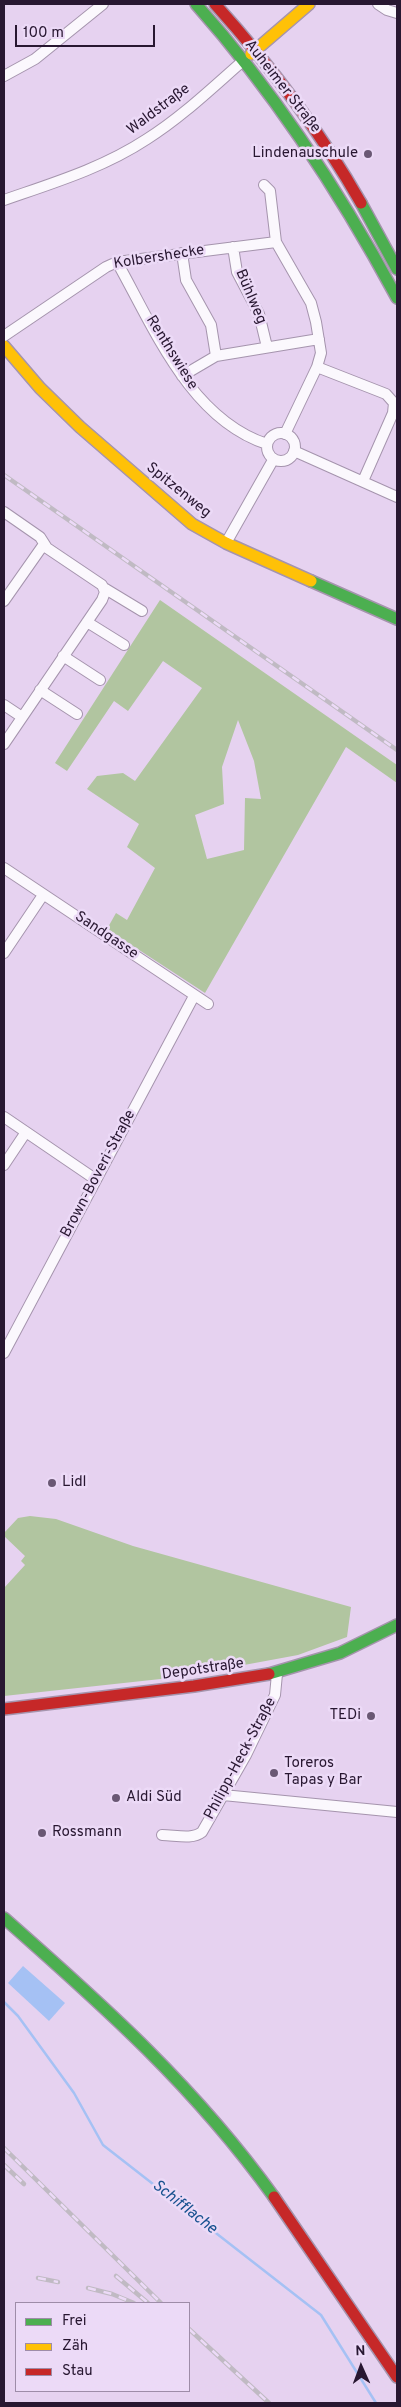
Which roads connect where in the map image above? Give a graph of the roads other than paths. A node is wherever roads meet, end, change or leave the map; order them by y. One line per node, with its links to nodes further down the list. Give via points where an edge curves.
1 (103, 4): 9 (street, via 35,59)
2 (196, 4): 8 (main road, Auheimer Straße)
3 (215, 4): 7 (main road, Auheimer Straße)
4 (308, 4): 7 (main road, Waldstraße)
5 (378, 4): 6 (street)
6 (397, 13)
7 (257, 49): 8 (main road, Waldstraße); 16 (main road, Auheimer Straße, via 318,134)
8 (244, 60): 11 (street, Waldstraße, via 171,122 130,150 79,174); 17 (main road, Auheimer Straße, via 284,110 335,185)
9 (4, 76)
10 (264, 185): 12 (street, via 270,191)
11 (4, 200)
12 (276, 242): 13 (street, Kolbershecke); 19 (street, via 311,303)
13 (233, 247): 14 (street, Kolbershecke); 21 (street, Bühlweg, via 237,272 259,314)
14 (182, 253): 15 (street, Kolbershecke); 22 (street, via 186,280 208,318)
15 (117, 262): 18 (street, Kolbershecke); 24 (street, Renthswiese)
16 (397, 269)
17 (397, 298)
18 (4, 336)
19 (319, 340): 21 (street); 23 (street)
20 (4, 346): 32 (main road, Spitzenweg, via 53,401 112,457 179,514)
21 (267, 347): 22 (street)
22 (216, 356): 24 (street)
23 (318, 367): 25 (street); 29 (street, via 386,394 394,403 393,413)
24 (182, 376): 26 (street, Renthswiese, via 197,396 229,426)
25 (285, 434): 26 (street, via 275,434); 27 (street, via 294,443)
26 (267, 444): 28 (street, via 268,454)
27 (294, 451): 28 (street, via 287,460); 29 (street)
28 (273, 460): 32 (street)
29 (363, 481): 30 (street)
30 (397, 497)
31 (4, 512): 33 (street, via 40,537)
32 (226, 543): 37 (main road, Spitzenweg)
33 (44, 544): 34 (street); 35 (street)
34 (104, 588): 36 (street); 38 (street, via 104,596)
35 (4, 601)
36 (142, 611)
37 (397, 619)
38 (87, 622): 39 (street); 40 (street)
39 (124, 645)
40 (63, 656): 41 (street); 42 (street)
41 (100, 680)
42 (40, 690): 44 (street); 45 (street)
43 (4, 705): 45 (street)
44 (77, 714)
45 (22, 717): 46 (street)
46 (4, 744)
47 (4, 868): 48 (street, Sandgasse)
48 (44, 894): 49 (street); 50 (street, Sandgasse)
49 (4, 953)
50 (194, 996): 51 (street, Sandgasse); 55 (street, Brown-Boveri-Straße)
51 (208, 1004)
52 (4, 1117): 53 (street)
53 (26, 1132): 54 (street); 55 (street)
54 (4, 1165)
55 (96, 1179): 56 (street, Brown-Boveri-Straße)
56 (4, 1353)
57 (397, 1625): 58 (main road, Depotstraße, via 320,1662)
58 (277, 1674): 59 (main road, Depotstraße); 60 (street, Philipp-Heck-Straße, via 276,1695)
59 (4, 1709)
60 (223, 1795): 61 (street); 62 (street, Philipp-Heck-Straße, via 199,1834)
61 (397, 1812)
62 (162, 1834)
63 (4, 1918): 64 (main road, via 139,2039 216,2120 290,2218)
64 (397, 2377)

